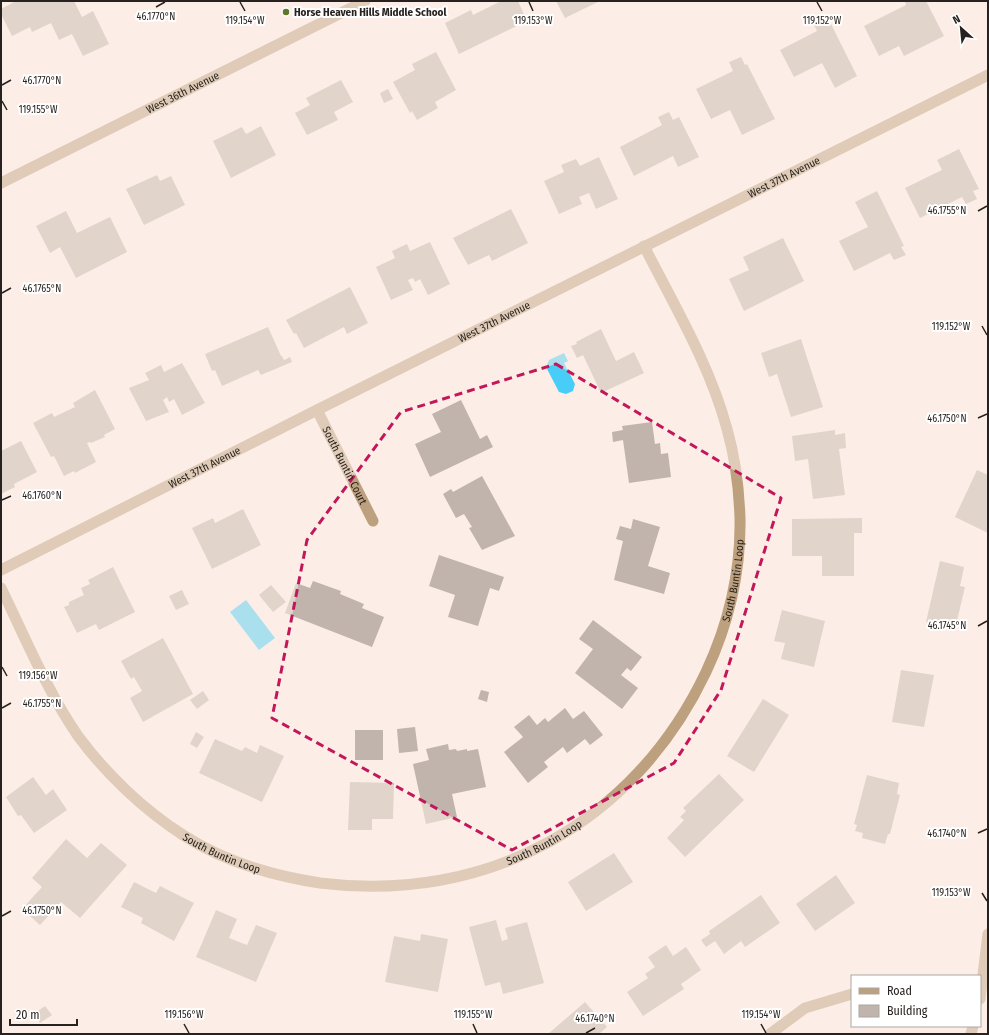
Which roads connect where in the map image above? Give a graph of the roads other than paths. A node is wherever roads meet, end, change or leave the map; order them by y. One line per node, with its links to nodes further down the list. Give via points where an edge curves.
1 (365, 1): 3 (street, West 36th Avenue)
2 (988, 75): 4 (street, West 37th Avenue)
3 (1, 183)
4 (644, 246): 5 (street, West 37th Avenue); 8 (street, South Buntin Loop, via 712,384 728,432 738,488 740,520 739,556 734,588 722,634 712,658 684,715 657,753 628,784 599,809 530,852 490,868 454,878 401,886 373,887 345,886 283,876 203,846 182,835 135,796 100,763 78,736 62,710)
5 (317, 410): 6 (street, South Buntin Court); 7 (street, West 37th Avenue)
6 (373, 521)
7 (1, 570)
8 (1, 588)
9 (988, 934): 10 (street)
10 (981, 989)
11 (851, 994): 12 (street, via 805,1008)
12 (770, 1034)

